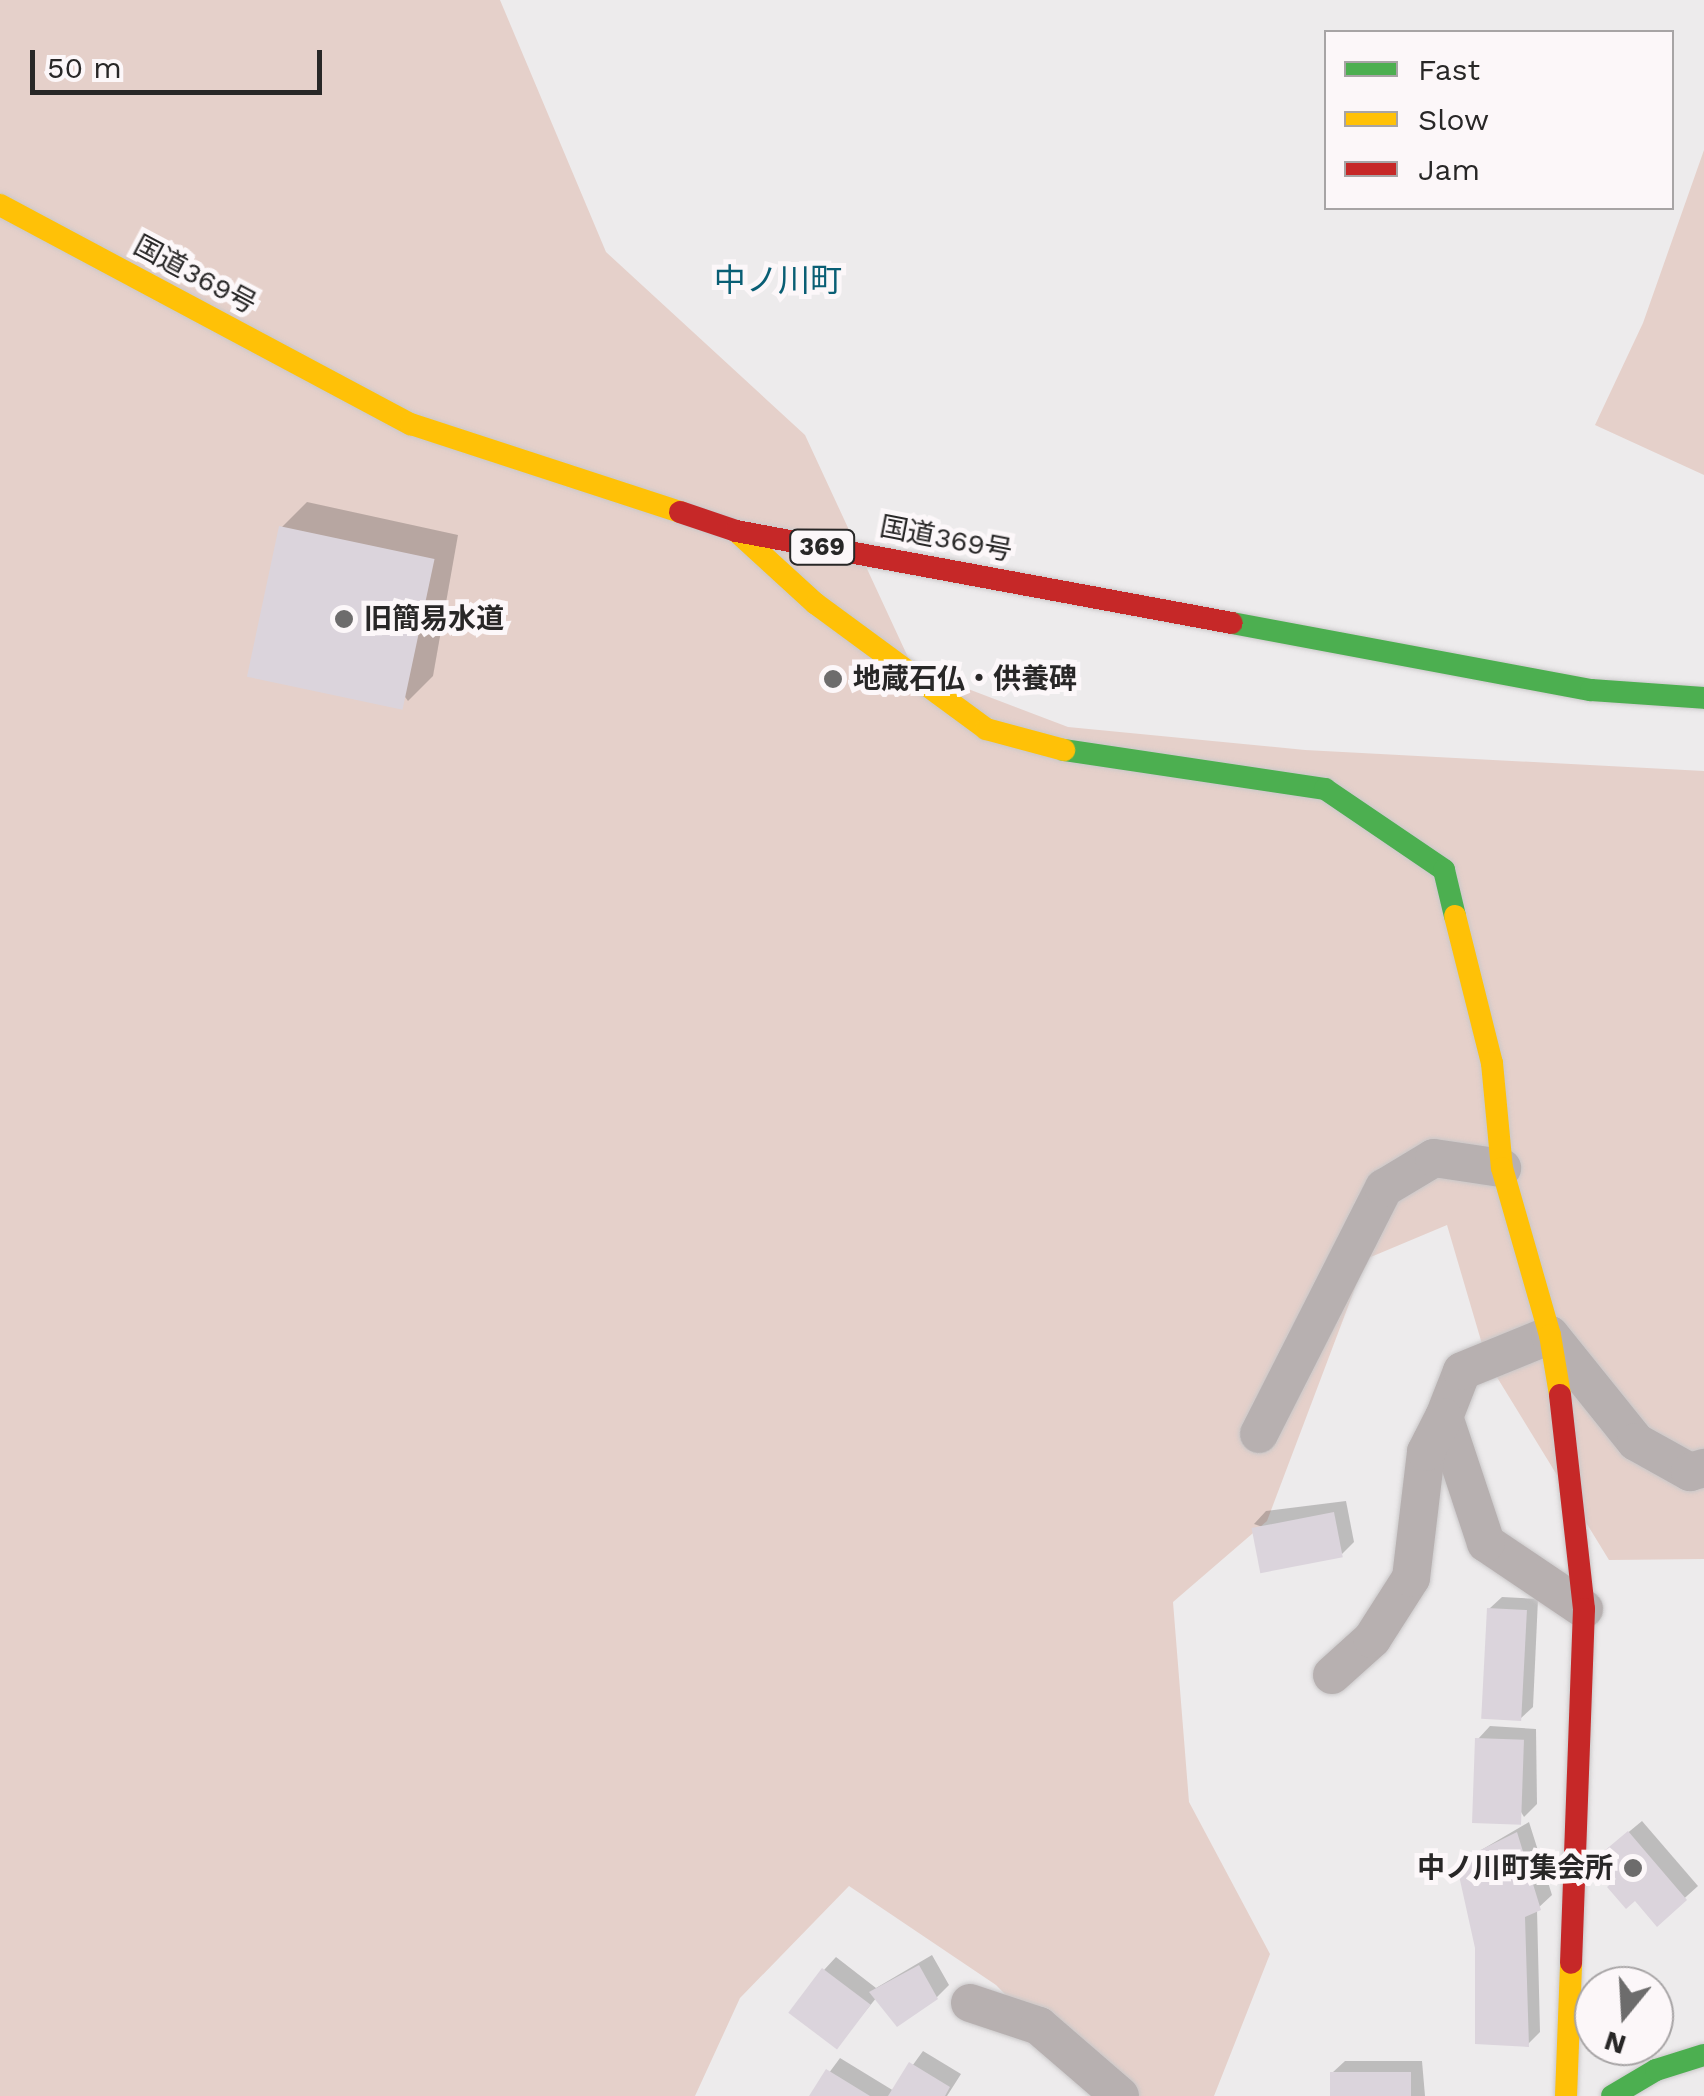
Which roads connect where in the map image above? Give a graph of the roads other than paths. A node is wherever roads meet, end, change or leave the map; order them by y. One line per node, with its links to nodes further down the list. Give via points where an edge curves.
1 (0, 205): 2 (main road, 国道369号 / 369, via 412,424)
2 (736, 531): 3 (main road, 国道369号 / 369, via 1591,690); 4 (main road, via 816,604 986,729 1094,758 1324,789 1444,870 1492,1063)
3 (1704, 698)
4 (1502, 1168): 5 (main road); 7 (street, via 1434,1158 1384,1188)
5 (1550, 1336): 6 (street, via 1462,1371); 8 (street, via 1636,1442 1690,1472); 9 (main road)
6 (1444, 1417): 9 (street, via 1486,1543); 10 (street, via 1426,1452 1411,1578 1372,1638)
7 (1259, 1434)
8 (1704, 1468)
9 (1584, 1609): 14 (main road)
10 (1332, 1675)
11 (970, 2003): 13 (street, via 1039,2026)
12 (1704, 2055): 15 (main road, via 1656,2070)
13 (1120, 2096)
14 (1566, 2096)
15 (1612, 2096)

